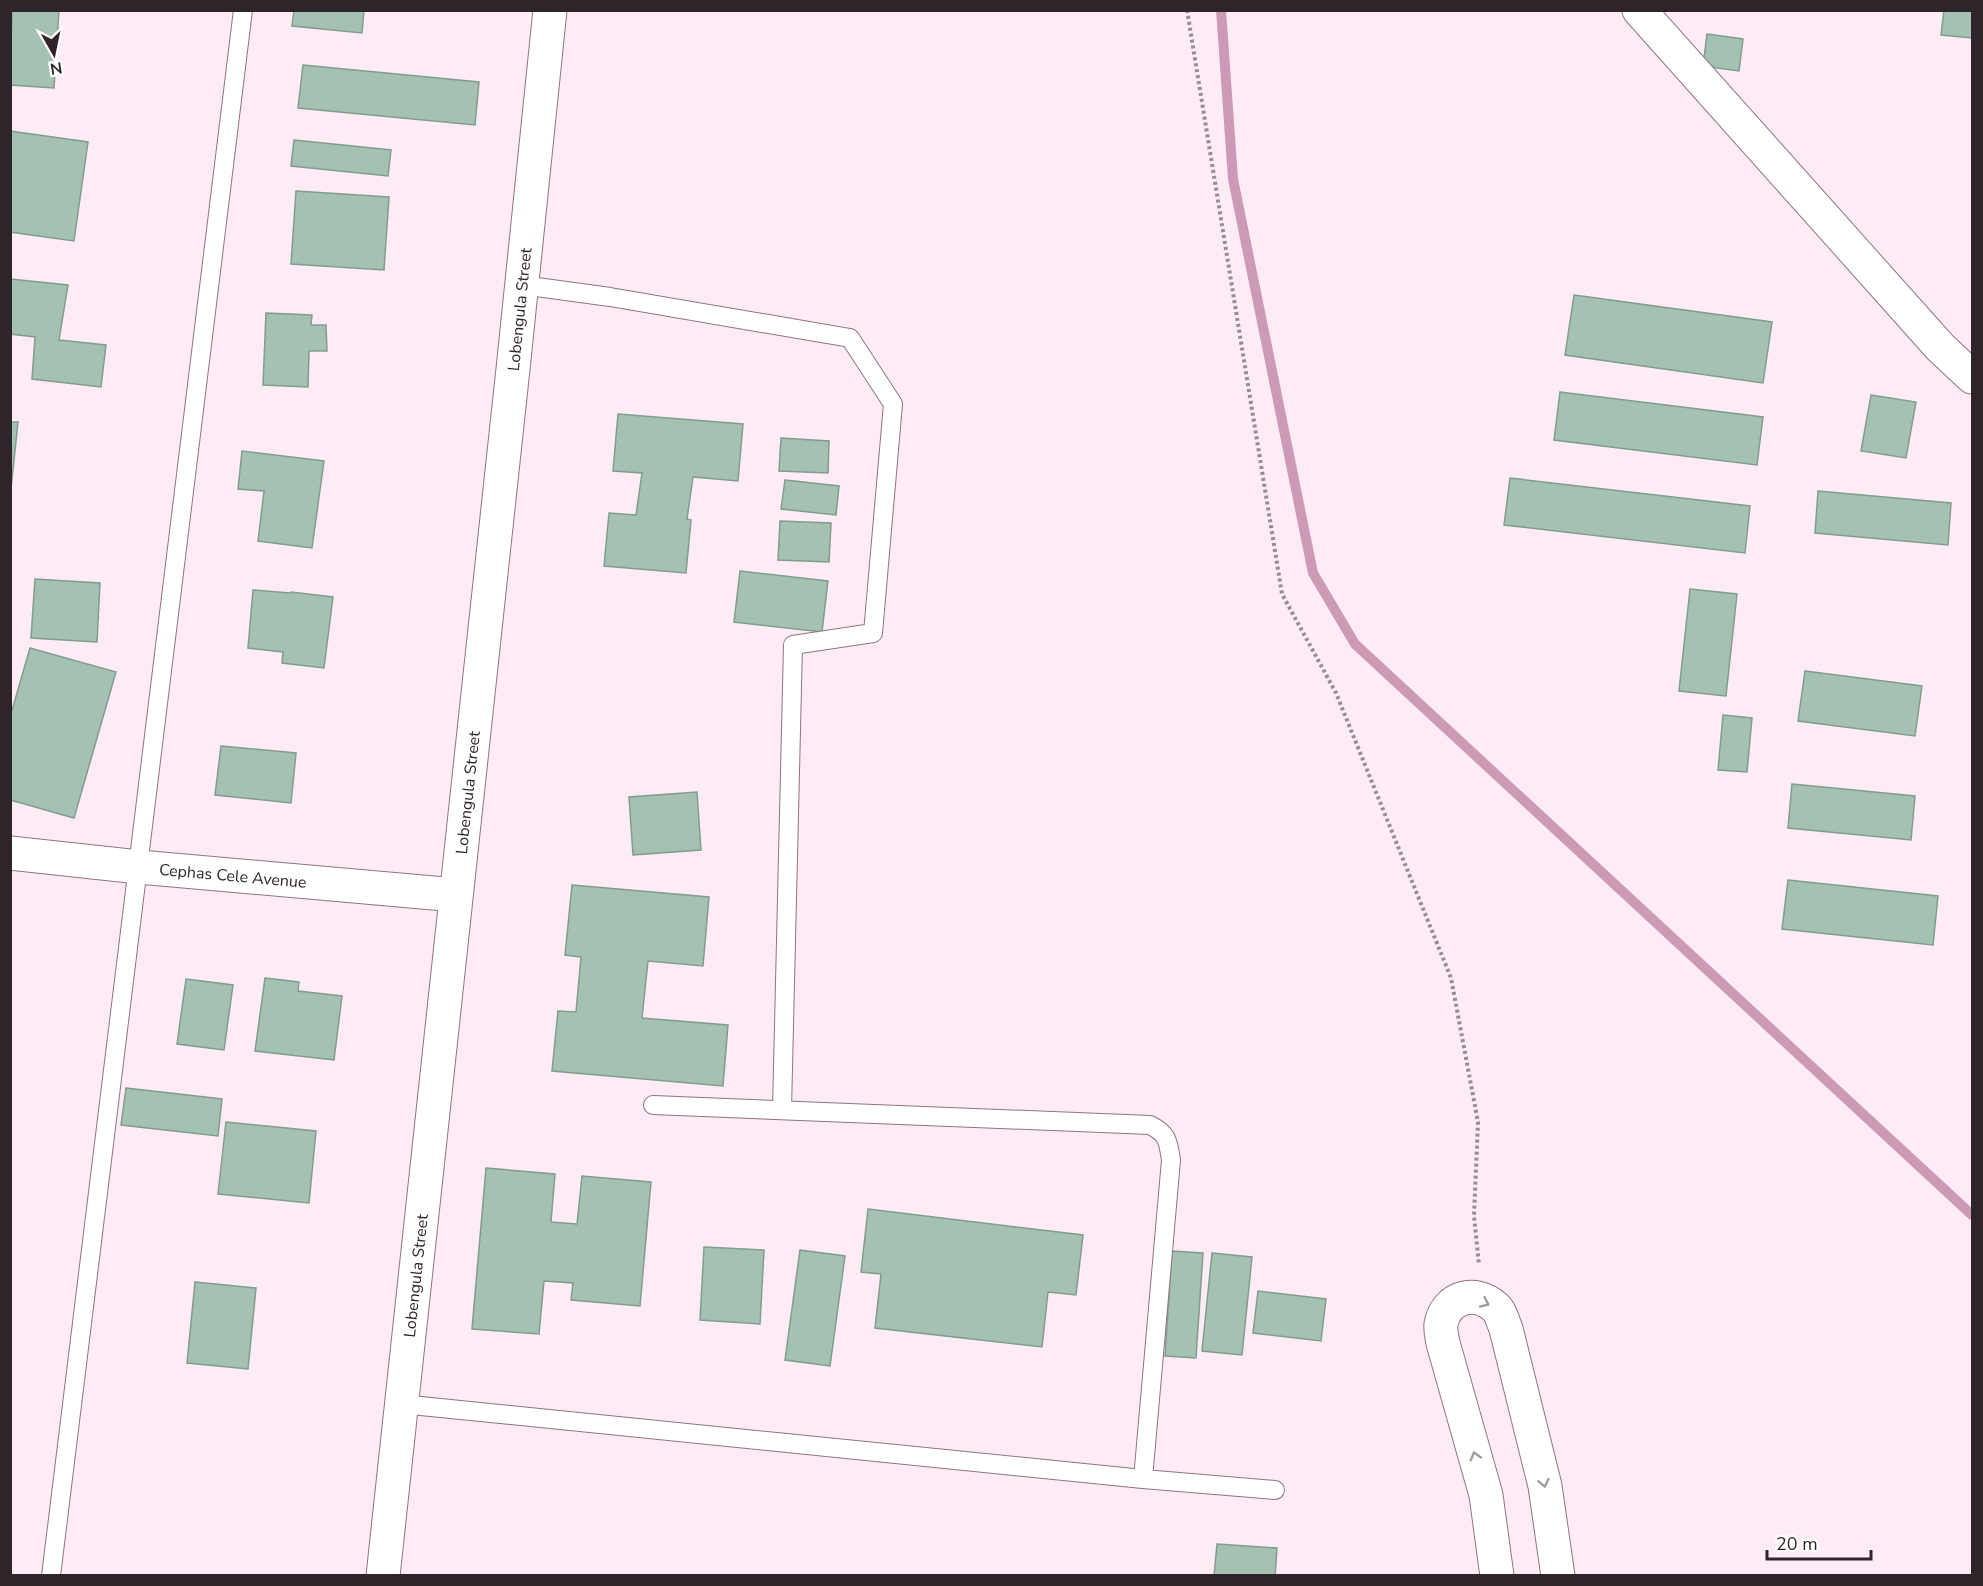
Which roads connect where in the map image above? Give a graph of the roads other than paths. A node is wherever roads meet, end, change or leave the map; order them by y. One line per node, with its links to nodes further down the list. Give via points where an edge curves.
1 (243, 10): 7 (lane)
2 (550, 10): 4 (street, Lobengula Street)
3 (1639, 10): 5 (street, via 1940,347)
4 (522, 285): 8 (street, Lobengula Street); 10 (lane, via 849,338 893,404 873,633 793,645)
5 (1972, 377)
6 (10, 853): 7 (street, Cephas Cele Avenue)
7 (139, 867): 8 (street, Cephas Cele Avenue); 14 (lane)
8 (456, 896): 11 (street, Lobengula Street)
9 (653, 1105): 10 (lane)
10 (782, 1110): 12 (lane, via 1150,1125 1162,1131 1171,1160)
11 (401, 1404): 12 (lane); 15 (street, Lobengula Street)
12 (1143, 1479): 13 (lane)
13 (1275, 1490)
14 (51, 1575)
15 (383, 1575)
16 (1497, 1575): 17 (street, one-way to 17, via 1486,1495 1440,1326 1447,1308 1464,1298 1483,1299 1497,1309 1506,1329 1545,1486)
17 (1558, 1575)

